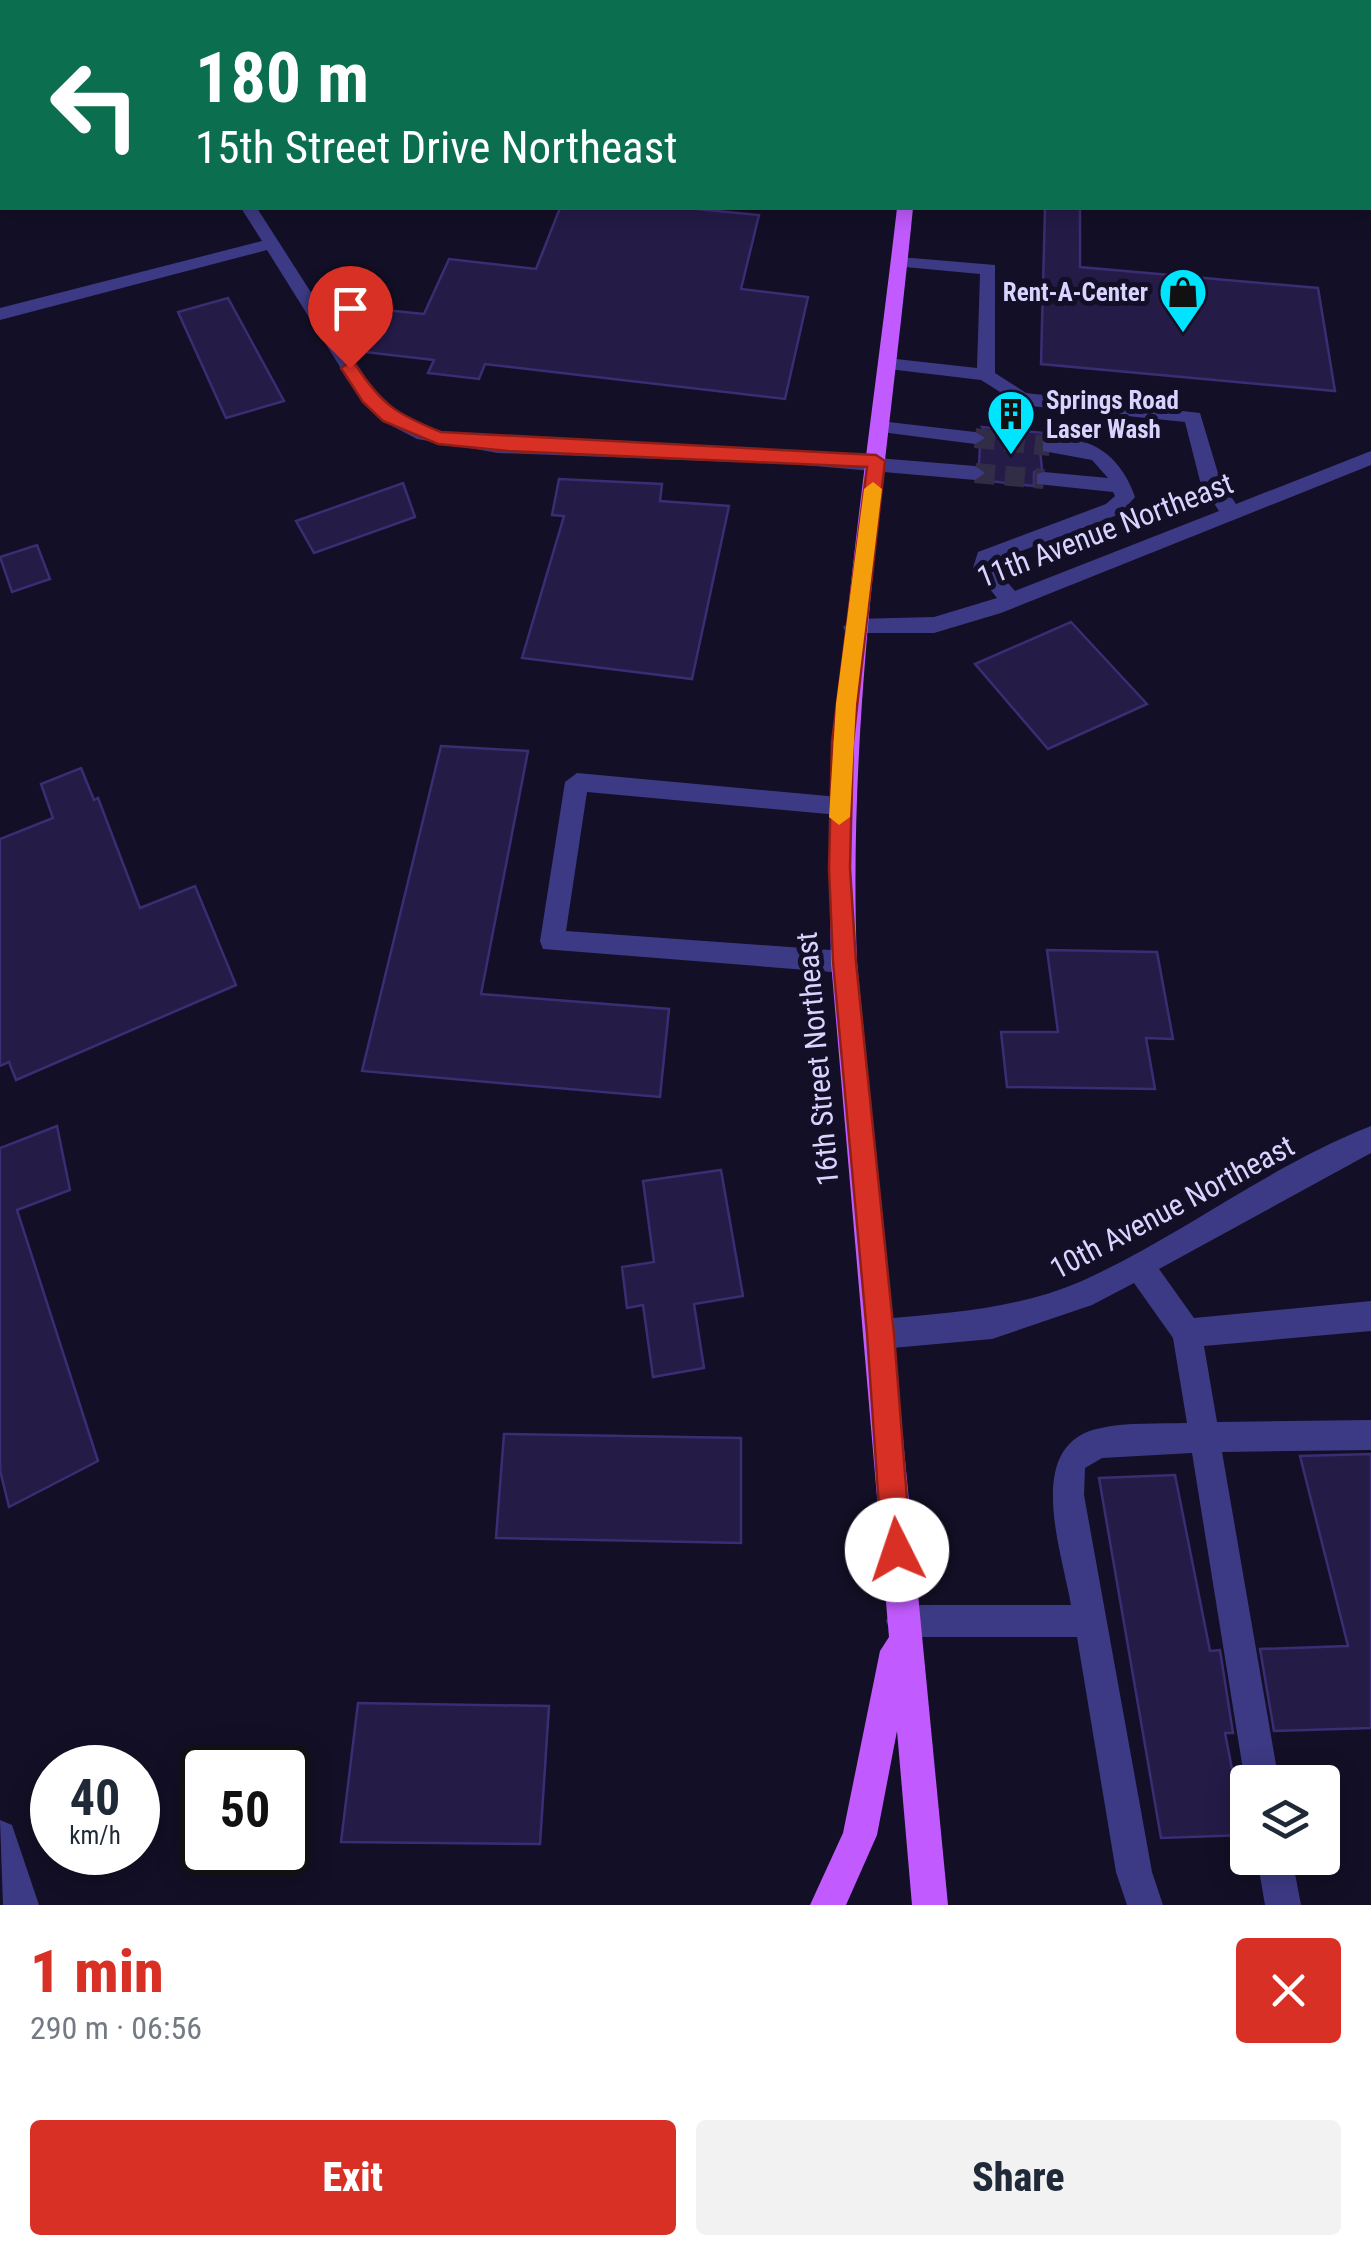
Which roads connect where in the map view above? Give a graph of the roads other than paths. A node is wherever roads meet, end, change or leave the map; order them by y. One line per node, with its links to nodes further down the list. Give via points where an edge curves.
1 (250, 210): 3 (street)
2 (904, 210): 4 (main road, 16th Street Northeast)
3 (272, 244): 5 (street); 12 (street, via 369,398 416,432 508,445)
4 (900, 262): 6 (main road, 16th Street Northeast); 7 (street, via 990,269)
5 (0, 314)
6 (887, 364): 7 (street); 8 (main road, 16th Street Northeast)
7 (986, 376): 16 (street, via 1022,399 1193,417 1210,482)
8 (880, 427): 9 (street); 12 (main road, 16th Street Northeast)
9 (975, 438)
10 (1050, 446): 15 (street, via 1103,455)
11 (1371, 458): 16 (street, 11th Avenue Northeast)
12 (876, 461): 13 (street); 18 (main road, 16th Street Northeast)
13 (975, 473)
14 (1044, 479): 15 (street)
15 (1122, 486): 17 (street, via 1125,497 1113,509 985,557 986,572)
16 (1232, 513): 17 (street, 11th Avenue Northeast)
17 (1012, 601): 18 (street, 11th Avenue Northeast, via 934,625)
18 (854, 627): 19 (main road, 16th Street Northeast)
19 (839, 806): 20 (main road, 16th Street Northeast); 20 (street, via 577,782 552,941)
20 (844, 962): 25 (main road, 16th Street Northeast)
21 (1370, 1140): 22 (street, 10th Avenue Northeast)
22 (1139, 1265): 24 (street); 25 (street, 10th Avenue Northeast, via 1092,1291 992,1324)
23 (1371, 1316): 24 (street)
24 (1186, 1333): 27 (street)
25 (881, 1334): 29 (main road, 16th Street Northeast)
26 (1371, 1435): 27 (street)
27 (1204, 1437): 28 (street, via 1099,1443 1073,1458 1068,1495); 30 (street)
28 (1090, 1620): 29 (street); 36 (street)
29 (902, 1622): 34 (main road, via 860,1834); 35 (main road, 16th Street Northeast)
30 (1259, 1765)
31 (0, 1837): 33 (street)
32 (1278, 1875): 37 (street)
33 (21, 1905)
34 (828, 1905)
35 (930, 1905)
36 (1145, 1905)
37 (1283, 1905)

